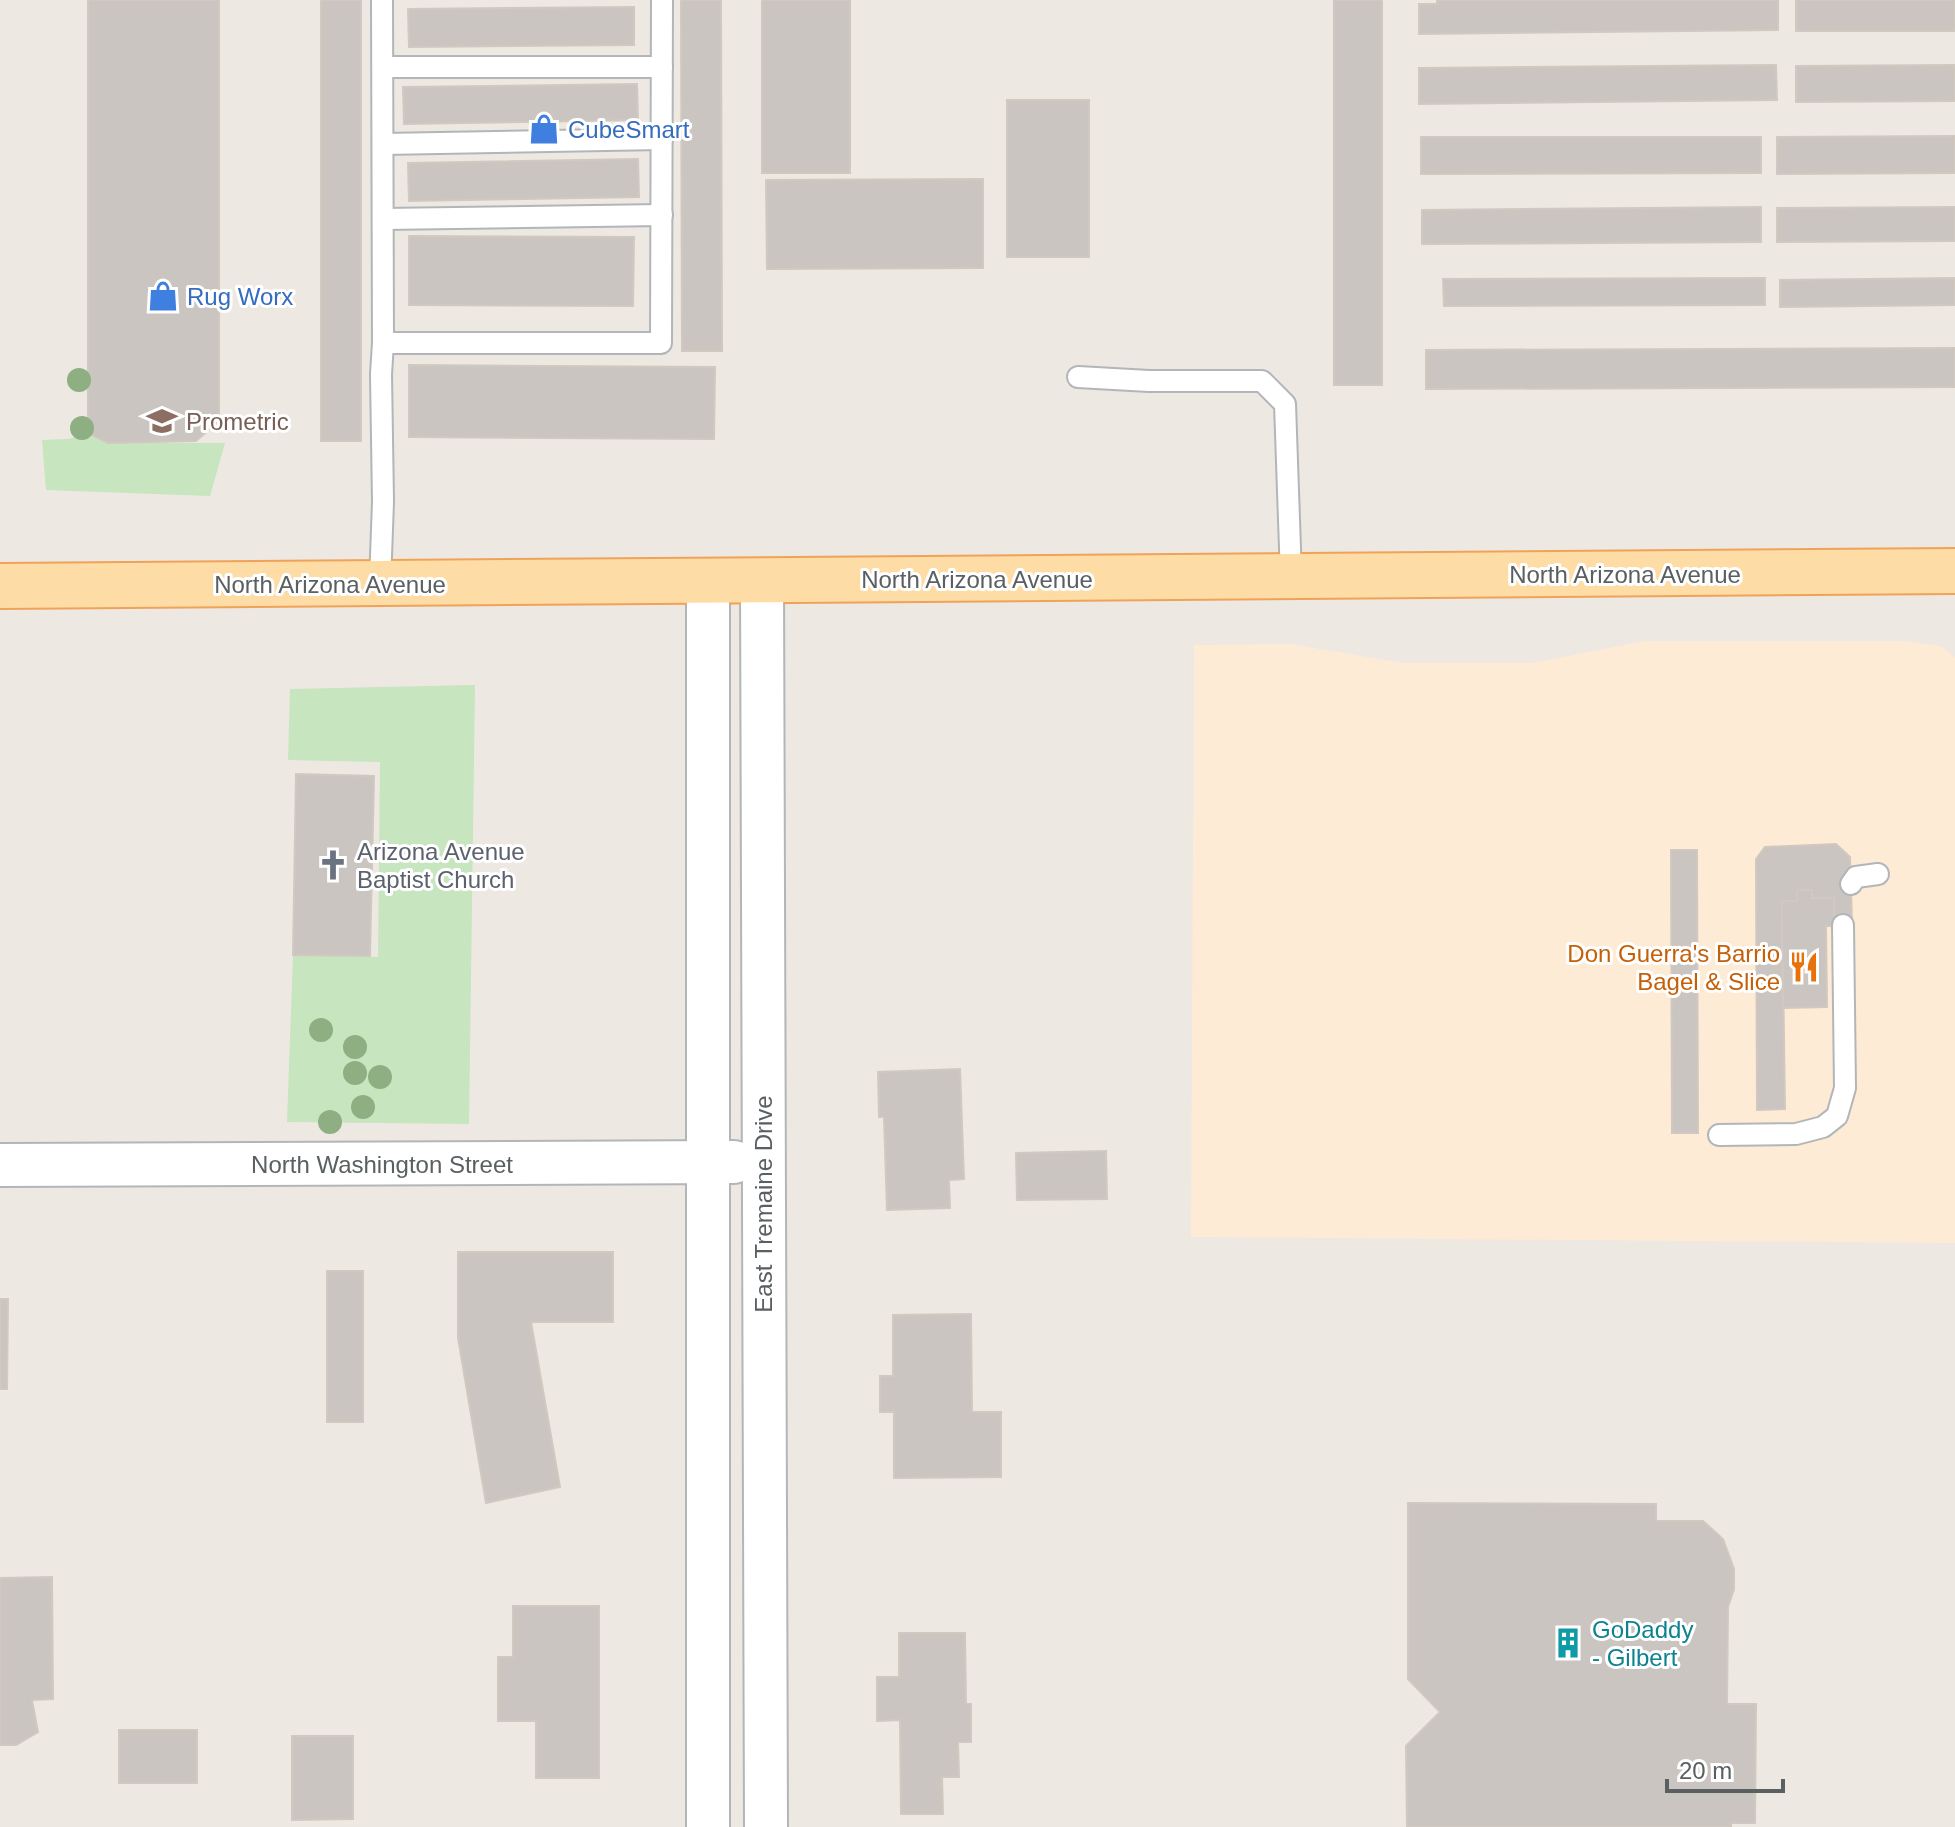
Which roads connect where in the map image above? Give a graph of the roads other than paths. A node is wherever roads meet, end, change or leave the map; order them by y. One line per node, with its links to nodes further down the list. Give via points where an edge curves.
1 (382, 0): 3 (lane)
2 (662, 0): 4 (lane)
3 (383, 67): 4 (lane); 6 (lane)
4 (662, 67): 5 (lane)
5 (662, 139): 6 (lane); 7 (lane)
6 (383, 144): 8 (lane)
7 (662, 215): 8 (lane); 9 (lane, via 661,343)
8 (383, 219): 9 (lane)
9 (383, 343): 15 (lane)
10 (1078, 377): 12 (lane, via 1262,381 1285,404)
11 (1955, 571): 12 (main road, North Arizona Avenue)
12 (1291, 577): 13 (main road, North Arizona Avenue)
13 (762, 580): 14 (main road, North Arizona Avenue); 22 (street, East Tremaine Drive)
14 (708, 581): 15 (main road, North Arizona Avenue); 21 (street)
15 (380, 583): 16 (main road, North Arizona Avenue)
16 (0, 586)
17 (1878, 874): 18 (lane, via 1856,877)
18 (1851, 884)
19 (1843, 925): 20 (lane, via 1845,1088 1837,1116 1823,1127 1796,1134)
20 (1719, 1135)
21 (708, 1162): 22 (street, North Washington Street); 23 (street, North Washington Street); 24 (street)
22 (763, 1162): 25 (street, East Tremaine Drive)
23 (0, 1165)
24 (708, 1827)
25 (766, 1827)

